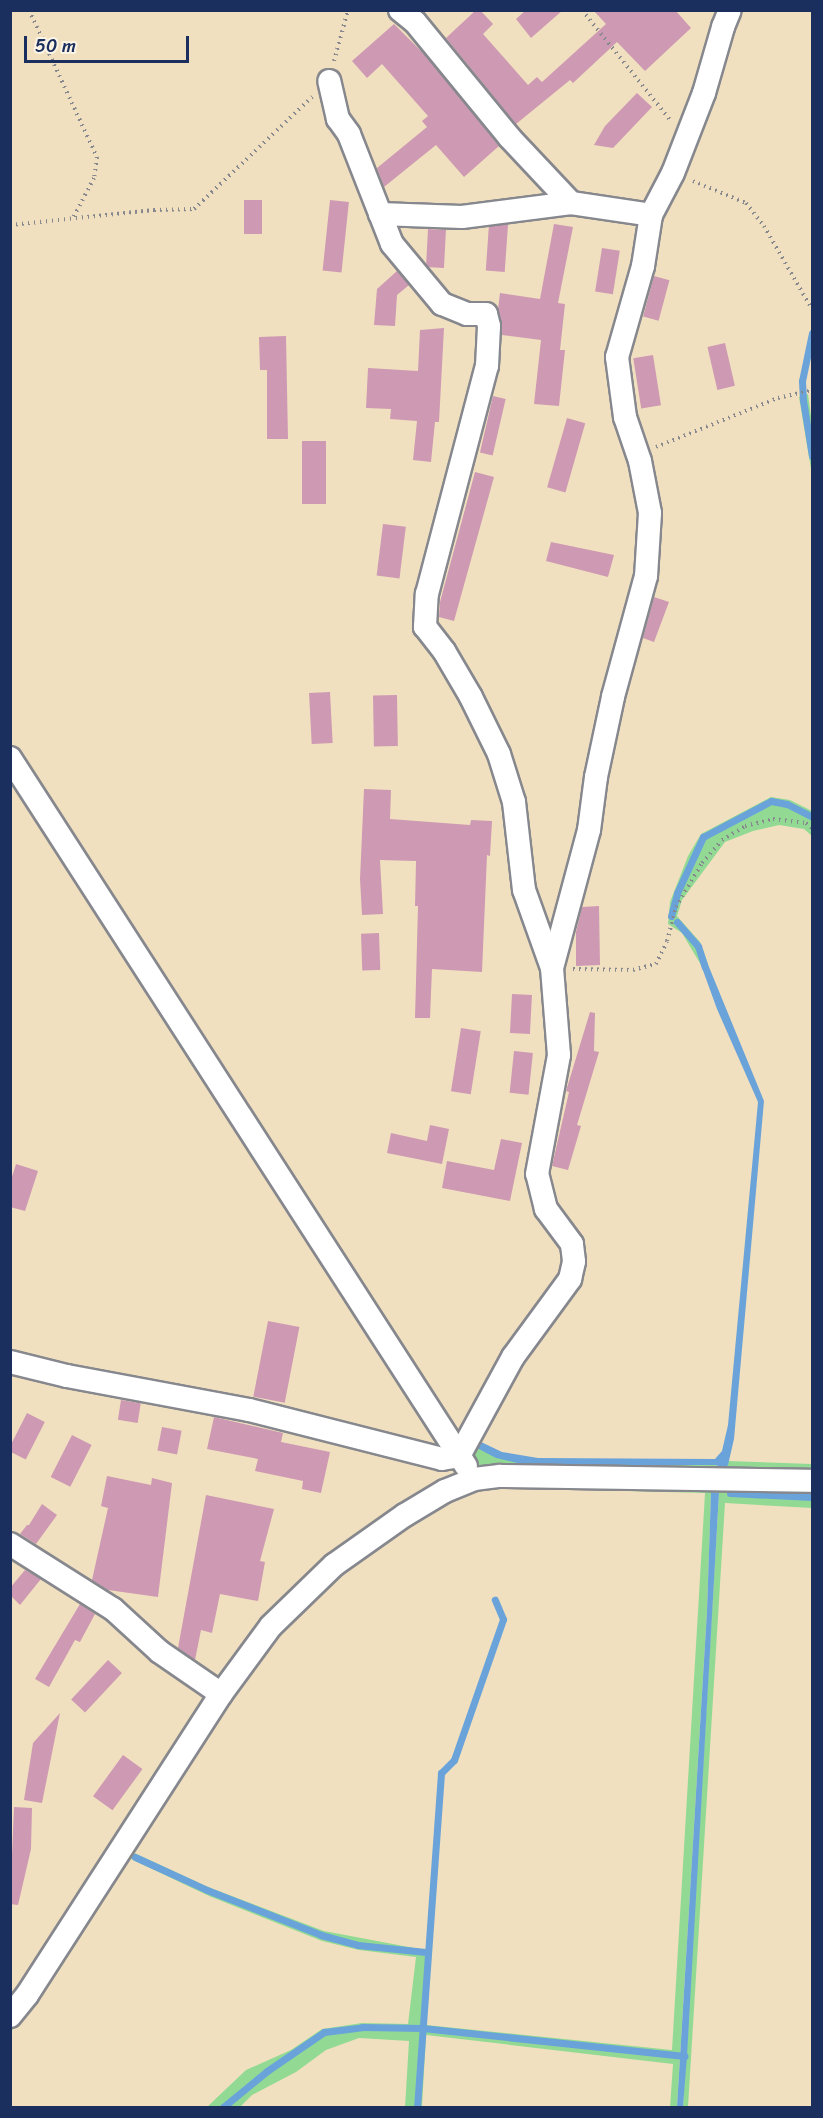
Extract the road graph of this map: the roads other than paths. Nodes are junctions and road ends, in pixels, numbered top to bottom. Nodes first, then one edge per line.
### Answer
1 (400, 10) edge
2 (730, 10) edge
3 (329, 81) road end
4 (571, 203) junction
5 (380, 214) junction
6 (651, 214) junction
7 (10, 758) edge
8 (552, 968) junction
9 (10, 1362) edge
10 (459, 1456) junction
11 (474, 1479) junction
12 (813, 1481) edge
13 (10, 1544) edge
14 (221, 1694) junction
15 (10, 2016) edge

1 - 4 street
2 - 6 street
3 - 5 street
4 - 5 street
4 - 6 street
5 - 8 street
6 - 8 street
7 - 10 street
8 - 10 street
9 - 10 street
10 - 11 street
11 - 12 street
11 - 14 street
13 - 14 street
14 - 15 street

